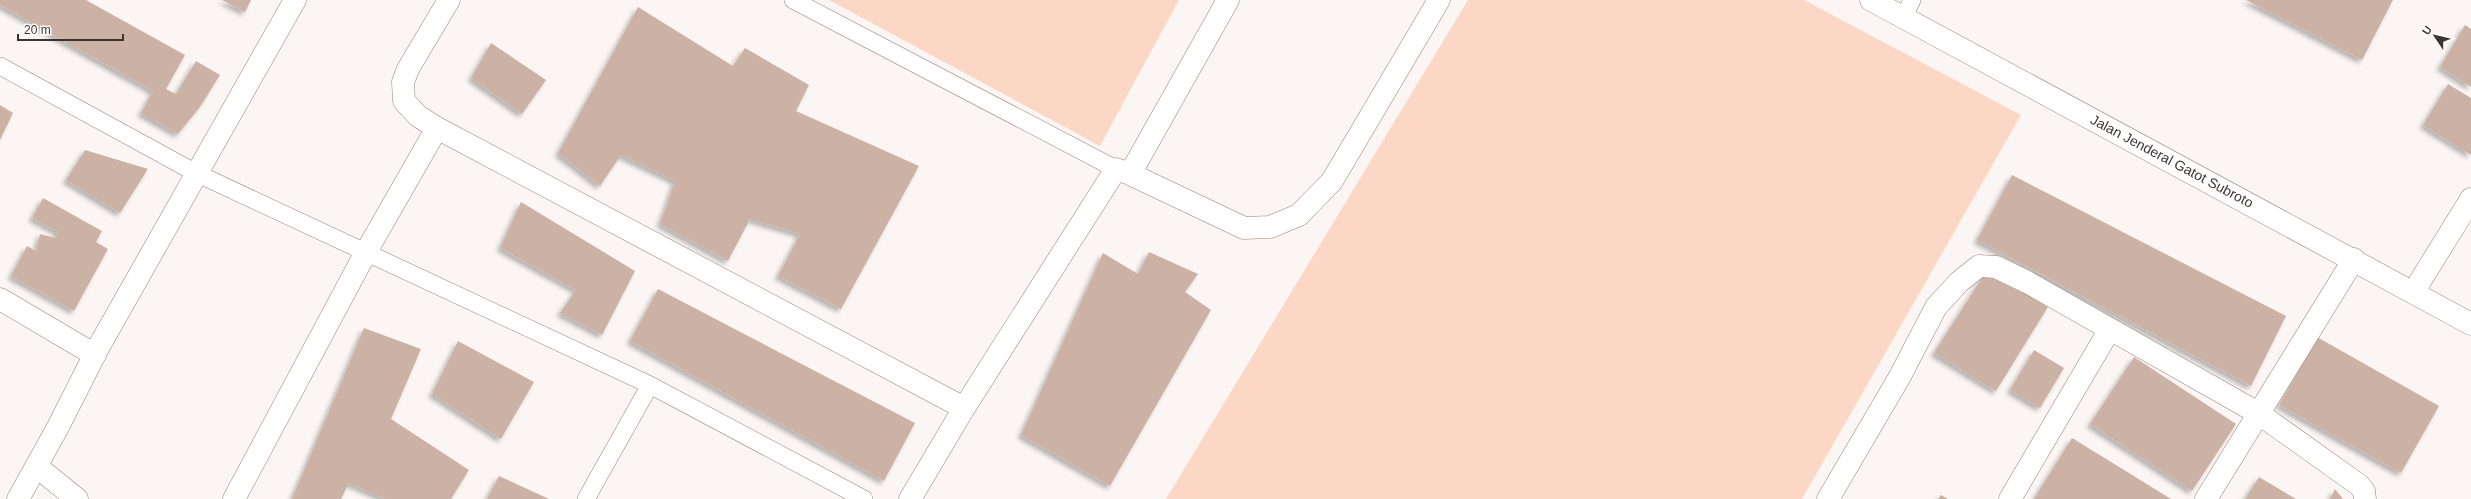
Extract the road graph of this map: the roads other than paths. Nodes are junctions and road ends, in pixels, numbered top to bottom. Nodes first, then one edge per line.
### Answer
1 (295, 0) edge
2 (449, 0) edge
3 (793, 0) edge
4 (1228, 0) edge
5 (1439, 0) edge
6 (1871, 0) edge
7 (1908, 9) edge
8 (0, 66) edge
9 (437, 128) junction
10 (1123, 171) junction
11 (196, 173) junction
12 (2471, 199) edge
13 (366, 252) junction
14 (2354, 259) junction
15 (2414, 291) junction
16 (0, 299) edge
17 (2471, 324) edge
18 (2110, 329) junction
19 (94, 355) junction
20 (650, 385) junction
21 (964, 408) junction
22 (2258, 413) junction
23 (36, 466) junction
24 (18, 499) edge
25 (77, 499) edge
26 (234, 499) edge
27 (586, 499) edge
28 (864, 499) edge
29 (910, 499) edge
30 (1828, 499) edge
31 (2010, 499) edge
32 (2206, 499) edge
33 (2365, 499) edge

1 - 11 main road
2 - 9 main road
3 - 10 lane
4 - 10 main road
5 - 10 main road
6 - 7 main road, Jalan Jenderal Gatot Subroto
7 - 14 main road, Jalan Jenderal Gatot Subroto
8 - 11 lane
9 - 13 main road
9 - 21 main road
10 - 21 main road
11 - 13 lane
11 - 19 main road
12 - 15 main road
13 - 20 lane
13 - 26 main road
14 - 15 main road, Jalan Jenderal Gatot Subroto
14 - 22 main road
15 - 17 main road, Jalan Jenderal Gatot Subroto
16 - 19 main road
18 - 22 main road
18 - 30 main road
18 - 31 main road
19 - 23 main road
20 - 27 lane
20 - 28 lane
21 - 29 main road
22 - 32 main road
22 - 33 main road
23 - 24 main road
23 - 25 main road

